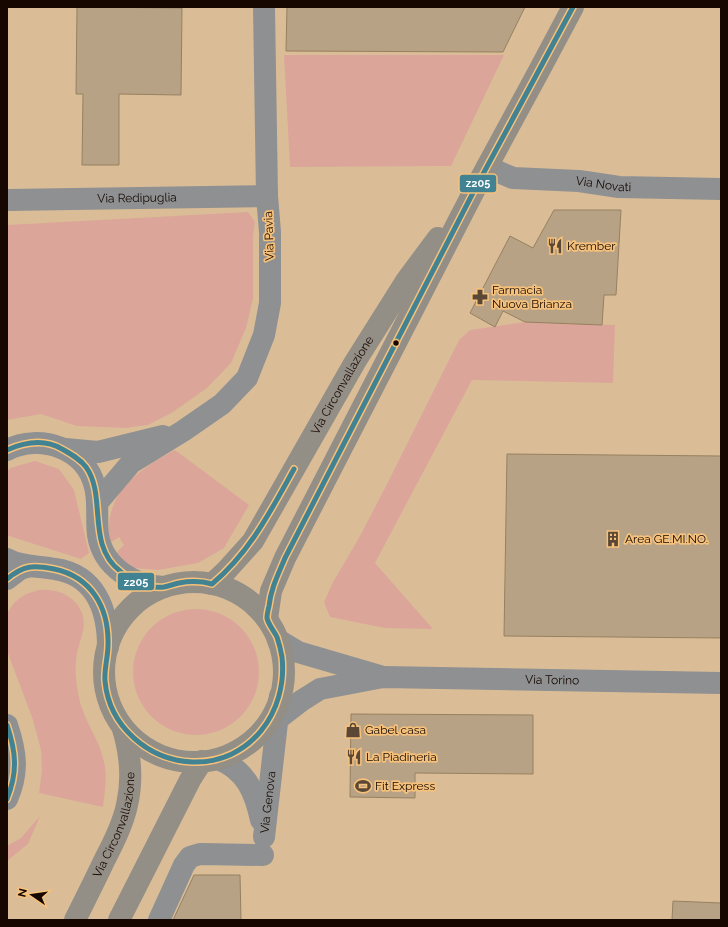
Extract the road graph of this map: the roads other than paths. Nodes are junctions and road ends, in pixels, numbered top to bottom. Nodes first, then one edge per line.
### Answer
1 (264, 7) edge
2 (573, 7) edge
3 (487, 167) junction
4 (476, 187) junction
5 (721, 189) edge
6 (267, 196) junction
7 (7, 200) edge
8 (183, 431) junction
9 (65, 449) junction
10 (7, 450) edge
11 (97, 503) junction
12 (7, 559) edge
13 (31, 566) junction
14 (7, 579) edge
15 (212, 584) junction
16 (164, 587) junction
17 (267, 619) junction
18 (278, 640) junction
19 (108, 647) junction
20 (383, 677) junction
21 (721, 683) edge
22 (7, 725) edge
23 (122, 725) junction
24 (269, 725) junction
25 (210, 760) junction
26 (7, 799) edge
27 (264, 855) dead end
28 (75, 920) edge
29 (118, 920) edge
30 (159, 920) edge

1 - 6 street, Via Pavia
2 - 3 main road, Via Circonvallazione
3 - 4 main road, Via Circonvallazione
3 - 5 street, Via Novati
4 - 15 main road, Via Circonvallazione
4 - 17 main road, Via Circonvallazione
6 - 7 street, Via Redipuglia
6 - 8 street, Via Pavia
8 - 9 street, Via Pavia
8 - 11 street, Via Pavia
9 - 10 street, Via Pavia
9 - 11 street
11 - 16 street
12 - 13 street
13 - 14 street
13 - 19 street
15 - 16 main road
15 - 17 main road
16 - 19 main road
17 - 18 main road
18 - 20 street, Via Torino
18 - 24 main road
19 - 23 main road
20 - 21 street, Via Torino
20 - 24 street, Via Torino
22 - 26 street
23 - 25 main road
23 - 28 main road, Via Circonvallazione
24 - 25 main road
24 - 25 street, Via Genova
25 - 29 main road
27 - 30 street

